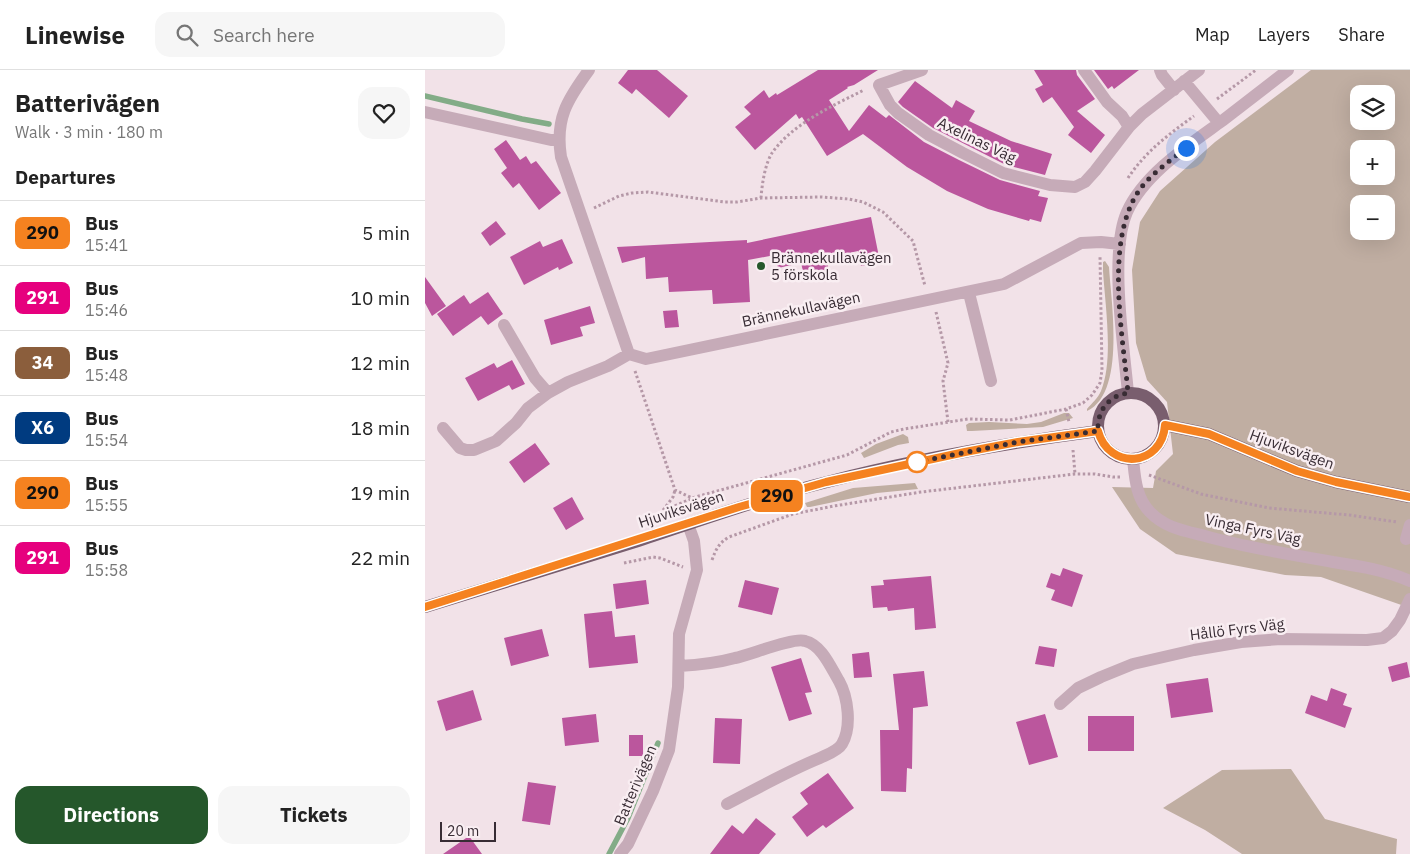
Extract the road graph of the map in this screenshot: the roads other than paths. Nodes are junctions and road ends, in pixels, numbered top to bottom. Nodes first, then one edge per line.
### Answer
1 (589, 70) edge
2 (922, 70) edge
3 (1084, 70) edge
4 (1161, 70) edge
5 (1199, 70) edge
6 (1288, 70) edge
7 (1184, 81) junction
8 (1173, 90) junction
9 (425, 112) edge
10 (1219, 123) junction
11 (1129, 127) junction
12 (558, 140) junction
13 (1120, 244) junction
14 (969, 293) junction
15 (504, 325) dead end
16 (629, 354) junction
17 (991, 381) dead end
18 (548, 393) junction
19 (1128, 393) junction
20 (1165, 425) junction
21 (443, 428) dead end
22 (1098, 431) junction
23 (1133, 459) junction
24 (1410, 497) edge
25 (688, 524) junction
26 (1410, 525) edge
27 (1406, 539) dead end
28 (1410, 581) edge
29 (1410, 599) edge
30 (425, 607) edge
31 (679, 666) junction
32 (1060, 704) dead end
33 (727, 804) dead end
34 (620, 854) edge

1 - 12 street
2 - 11 street, Axelinas Väg
3 - 11 street
4 - 8 street
5 - 7 street, Axelinas Väg
6 - 10 street
7 - 8 street, Axelinas Väg
7 - 10 street
8 - 11 street, Axelinas Väg
9 - 12 street
10 - 13 street
12 - 16 street
13 - 14 street, Brännekullavägen
13 - 19 street
14 - 16 street, Brännekullavägen
14 - 17 street
15 - 18 street
16 - 18 street
18 - 21 street
19 - 20 main road
19 - 22 main road
20 - 23 main road
20 - 24 main road, Hjuviksvägen
22 - 23 main road
22 - 25 main road, Hjuviksvägen
23 - 28 street, Vinga Fyrs Väg
25 - 30 main road, Hjuviksvägen
25 - 31 street, Batterivägen
26 - 27 street
29 - 32 street, Hållö Fyrs Väg
31 - 33 street
31 - 34 street, Batterivägen

